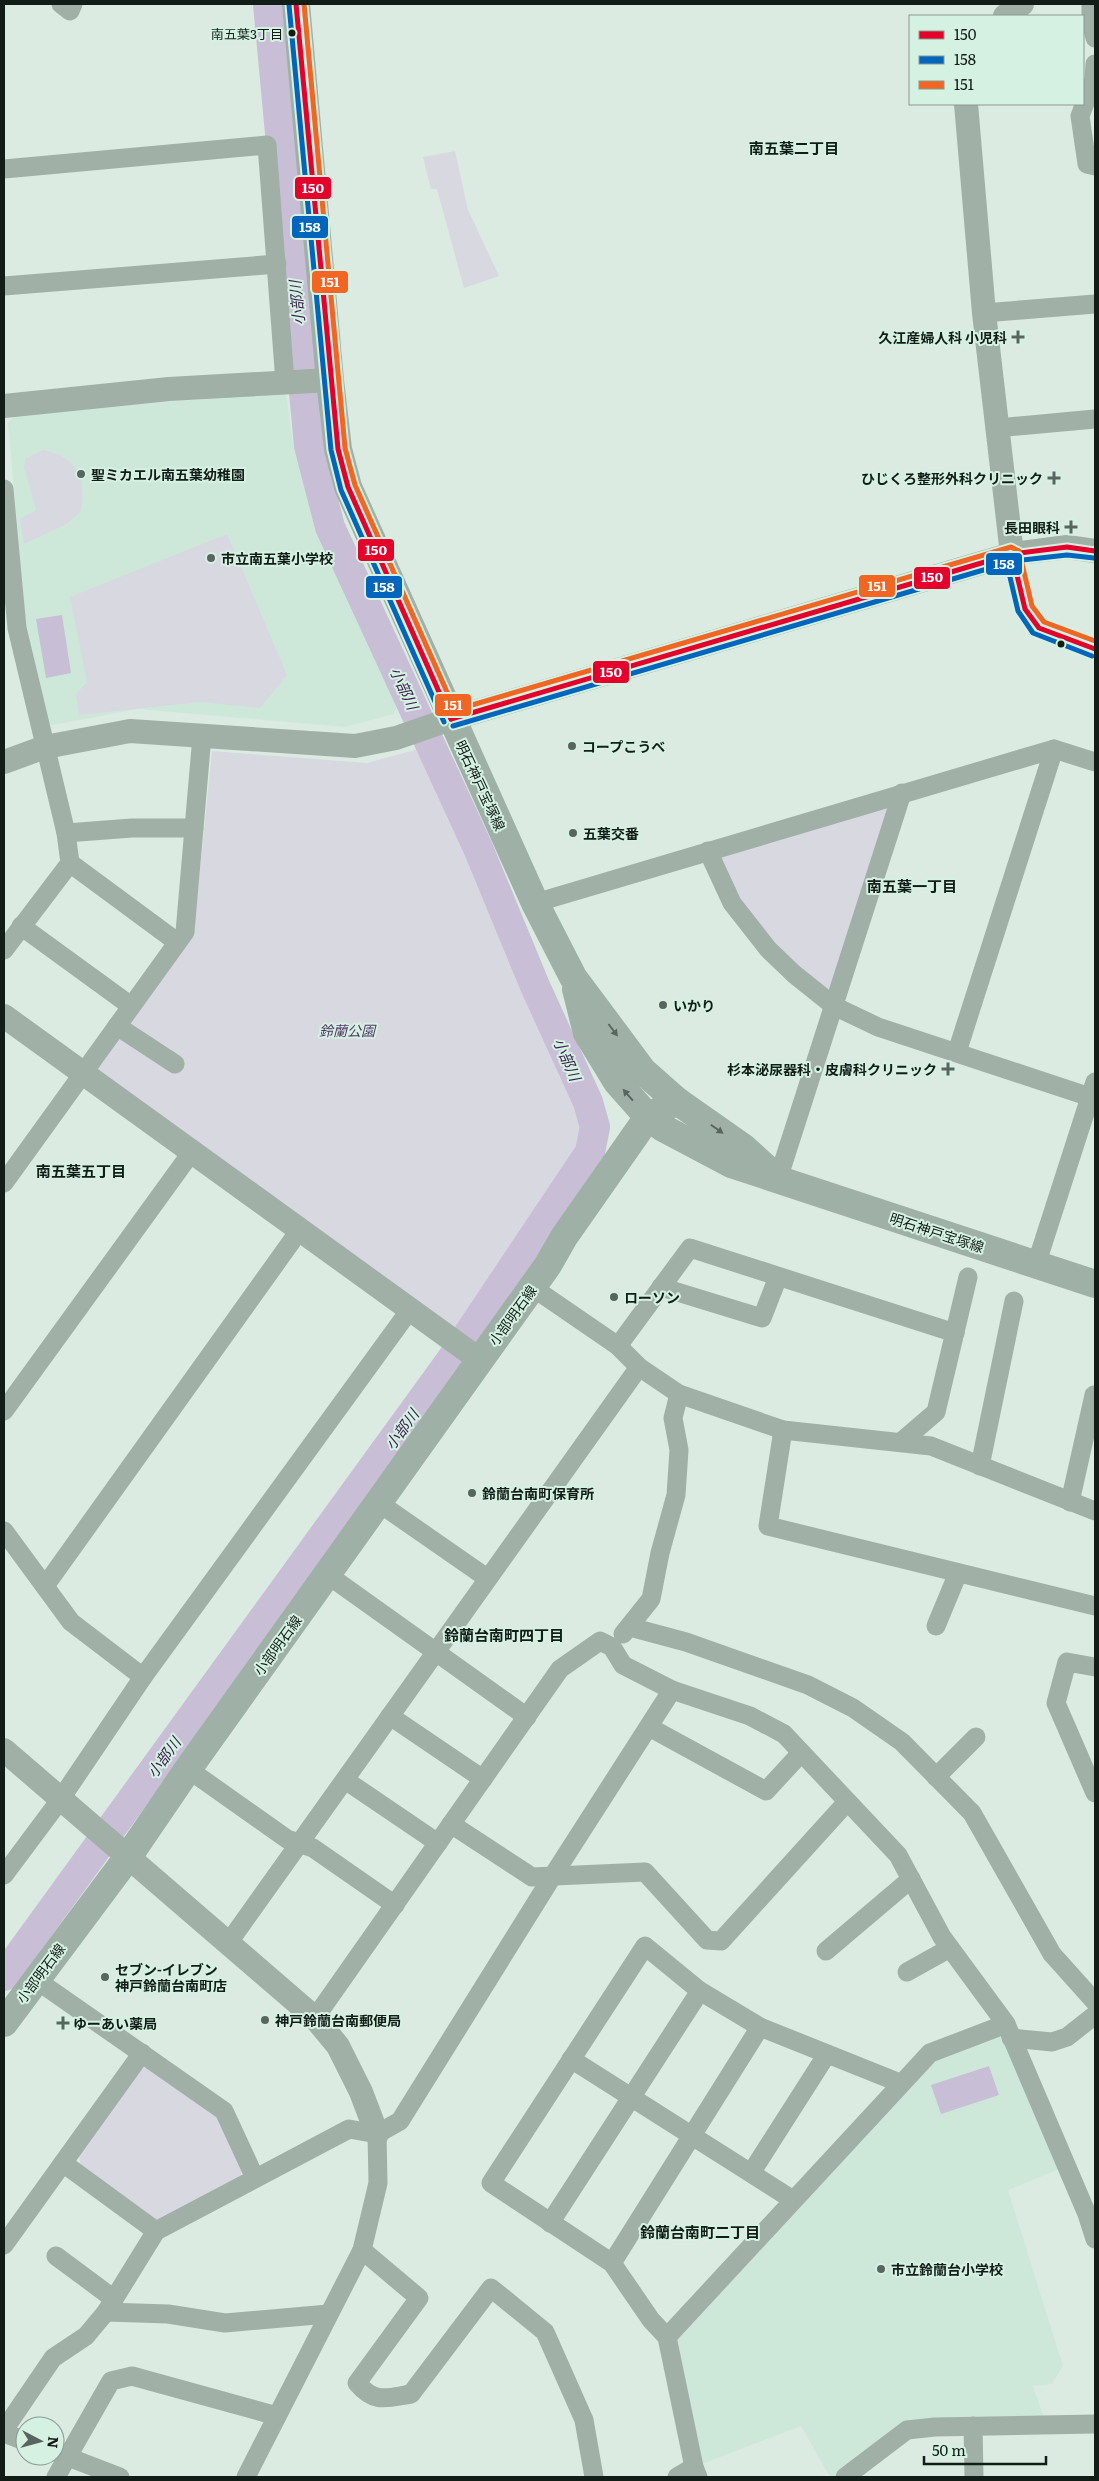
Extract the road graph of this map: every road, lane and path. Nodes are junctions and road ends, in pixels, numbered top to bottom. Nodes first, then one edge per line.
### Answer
1 (60, 4) edge
2 (74, 4) edge
3 (296, 4) edge
4 (1022, 4) edge
5 (1091, 4) edge
6 (1006, 15) edge
7 (1095, 38) edge
8 (1095, 64) edge
9 (966, 105) edge
10 (1095, 166) edge
11 (4, 169) edge
12 (277, 264) junction
13 (4, 286) edge
14 (1095, 304) edge
15 (984, 313) junction
16 (324, 380) junction
17 (284, 382) junction
18 (4, 406) edge
19 (1095, 419) edge
20 (997, 428) junction
21 (4, 489) edge
22 (5, 519) edge
23 (1095, 550) edge
24 (1012, 554) junction
25 (10, 630) edge
26 (1095, 648) edge
27 (445, 722) junction
28 (202, 736) junction
29 (45, 747) junction
30 (1054, 749) junction
31 (4, 762) edge
32 (1095, 762) edge
33 (902, 793) junction
34 (194, 828) junction
35 (66, 833) junction
36 (708, 851) junction
37 (70, 863) junction
38 (535, 903) junction
39 (21, 926) junction
40 (177, 942) junction
41 (4, 950) edge
42 (573, 977) junction
43 (131, 1006) junction
44 (834, 1006) junction
45 (4, 1016) edge
46 (117, 1026) junction
47 (957, 1052) junction
48 (175, 1064) dead end
49 (82, 1075) junction
50 (677, 1101) junction
51 (1092, 1101) edge
52 (655, 1123) junction
53 (191, 1153) junction
54 (778, 1179) junction
55 (4, 1183) edge
56 (299, 1231) junction
57 (1036, 1265) junction
58 (778, 1277) junction
59 (968, 1277) dead end
60 (1095, 1284) edge
61 (532, 1287) junction
62 (661, 1288) junction
63 (1014, 1302) dead end
64 (409, 1311) junction
65 (955, 1333) junction
66 (618, 1346) junction
67 (476, 1357) junction
68 (640, 1367) junction
69 (679, 1394) junction
70 (1094, 1395) dead end
71 (4, 1411) edge
72 (783, 1430) junction
73 (900, 1442) junction
74 (980, 1466) junction
75 (1070, 1502) junction
76 (379, 1503) junction
77 (1095, 1511) edge
78 (4, 1531) edge
79 (958, 1573) junction
80 (328, 1575) junction
81 (487, 1578) junction
82 (44, 1586) junction
83 (1095, 1606) edge
84 (936, 1626) dead end
85 (630, 1627) junction
86 (612, 1647) junction
87 (434, 1652) junction
88 (1095, 1667) edge
89 (144, 1676) junction
90 (672, 1690) junction
91 (390, 1716) junction
92 (526, 1717) junction
93 (649, 1727) junction
94 (976, 1737) dead end
95 (4, 1750) edge
96 (801, 1753) junction
97 (188, 1769) junction
98 (936, 1777) junction
99 (483, 1779) junction
100 (345, 1780) junction
101 (1095, 1793) edge
102 (60, 1800) junction
103 (847, 1802) junction
104 (452, 1824) junction
105 (298, 1843) junction
106 (438, 1843) junction
107 (120, 1851) junction
108 (4, 1875) edge
109 (552, 1877) junction
110 (911, 1879) junction
111 (395, 1905) junction
112 (229, 1942) junction
113 (950, 1948) junction
114 (826, 1951) dead end
115 (906, 1972) dead end
116 (35, 1979) junction
117 (700, 1990) junction
118 (1095, 2002) edge
119 (1095, 2015) edge
120 (315, 2018) junction
121 (4, 2023) edge
122 (760, 2027) junction
123 (1008, 2031) junction
124 (142, 2053) junction
125 (827, 2054) junction
126 (571, 2060) junction
127 (900, 2084) junction
128 (631, 2097) junction
129 (377, 2134) junction
130 (691, 2135) junction
131 (63, 2163) junction
132 (751, 2173) junction
133 (255, 2178) junction
134 (793, 2200) junction
135 (1091, 2213) edge
136 (550, 2223) junction
137 (156, 2230) junction
138 (1095, 2239) edge
139 (4, 2245) edge
140 (362, 2250) junction
141 (56, 2256) dead end
142 (612, 2263) junction
143 (110, 2306) junction
144 (328, 2314) junction
145 (667, 2337) junction
146 (277, 2416) junction
147 (1095, 2424) edge
148 (974, 2426) junction
149 (4, 2431) edge
150 (65, 2448) edge
151 (65, 2456) edge
152 (696, 2472) edge
153 (120, 2477) edge
154 (246, 2477) edge
155 (594, 2477) edge
156 (677, 2477) edge
157 (845, 2477) edge
158 (974, 2477) edge

1 - 2 street
3 - 16 main road, 明石神戸宝塚線
4 - 6 street
5 - 7 street
8 - 10 street
9 - 15 street
11 - 12 street
12 - 13 street
12 - 17 street
14 - 15 street
15 - 20 street
16 - 17 street
16 - 27 main road, 明石神戸宝塚線
17 - 18 street
19 - 20 street
20 - 24 street
21 - 22 street
22 - 25 street
23 - 24 street
24 - 26 street
24 - 27 street
25 - 29 street
27 - 28 street
27 - 38 main road, 明石神戸宝塚線
28 - 29 street
28 - 34 street
29 - 31 street
29 - 35 street
30 - 32 street
30 - 33 street
30 - 47 street
33 - 36 street
33 - 44 street
34 - 35 street
34 - 40 street
35 - 37 street
36 - 38 street
36 - 44 street
37 - 39 street
37 - 40 street
38 - 42 main road, 明石神戸宝塚線
39 - 41 street
39 - 43 street
40 - 43 street
42 -> 50 main road, 明石神戸宝塚線
52 -> 42 main road, 明石神戸宝塚線
43 - 46 street
44 - 47 street
44 - 54 street
45 - 49 street
46 - 48 street
46 - 49 street
47 - 51 street
49 - 53 street
49 - 55 street
50 - 52 main road, 小部明石線
50 -> 54 main road, 明石神戸宝塚線
51 - 57 street
52 - 54 main road, 明石神戸宝塚線
52 - 61 main road, 小部明石線
53 - 56 street
53 - 71 street
54 - 57 main road, 明石神戸宝塚線
56 - 64 street
56 - 82 street
57 - 60 main road, 明石神戸宝塚線
58 - 62 street
58 - 62 street
58 - 65 street
59 - 65 street
61 - 66 street
61 - 67 main road, 小部明石線
62 - 66 street
63 - 74 street
64 - 67 street
64 - 89 street
65 - 73 street
66 - 68 street
67 - 76 main road, 小部明石線
68 - 69 street
68 - 81 street
69 - 72 street
69 - 85 street
70 - 75 street
72 - 73 street
72 - 79 street
73 - 74 street
74 - 75 street
75 - 77 street
76 - 80 main road, 小部明石線
76 - 81 street
78 - 82 street
79 - 83 street
79 - 84 street
80 - 87 street
80 - 97 main road, 小部明石線
81 - 87 street
82 - 89 street
85 - 86 street
85 - 98 street
86 - 90 street
86 - 92 street
87 - 91 street
87 - 92 street
88 - 101 street
89 - 102 street
90 - 93 street
90 - 96 street
91 - 99 street
91 - 100 street
92 - 99 street
93 - 96 street
93 - 109 street
94 - 98 street
95 - 102 street
96 - 103 street
97 - 105 street
97 - 107 main road, 小部明石線
98 - 118 street
99 - 104 street
100 - 105 street
100 - 106 street
102 - 107 street
102 - 108 street
103 - 109 street
103 - 110 street
104 - 106 street
104 - 109 street
105 - 111 street
105 - 112 street
106 - 111 street
107 - 112 street
107 - 116 main road, 小部明石線
109 - 129 street
110 - 113 street
110 - 114 street
111 - 120 street
112 - 120 street
113 - 115 street
113 - 123 street
116 - 121 main road, 小部明石線
116 - 124 street
117 - 122 street
117 - 126 street
117 - 128 street
119 - 123 street
120 - 129 street
122 - 125 street
122 - 130 street
123 - 127 street
123 - 135 street
124 - 131 street
124 - 133 street
125 - 127 street
125 - 132 street
126 - 128 street
126 - 136 street
127 - 134 street
128 - 130 street
128 - 136 street
129 - 133 street
129 - 140 street
130 - 132 street
130 - 142 street
131 - 137 street
131 - 139 street
132 - 134 street
133 - 137 street
134 - 145 street
135 - 138 street
136 - 142 street
137 - 143 street
140 - 144 street
140 - 155 street
141 - 143 street
142 - 145 street
143 - 144 street
143 - 149 street
144 - 146 street
145 - 152 street
146 - 150 street
146 - 154 street
147 - 148 street
148 - 157 street
148 - 158 street
151 - 153 street
152 - 156 street

